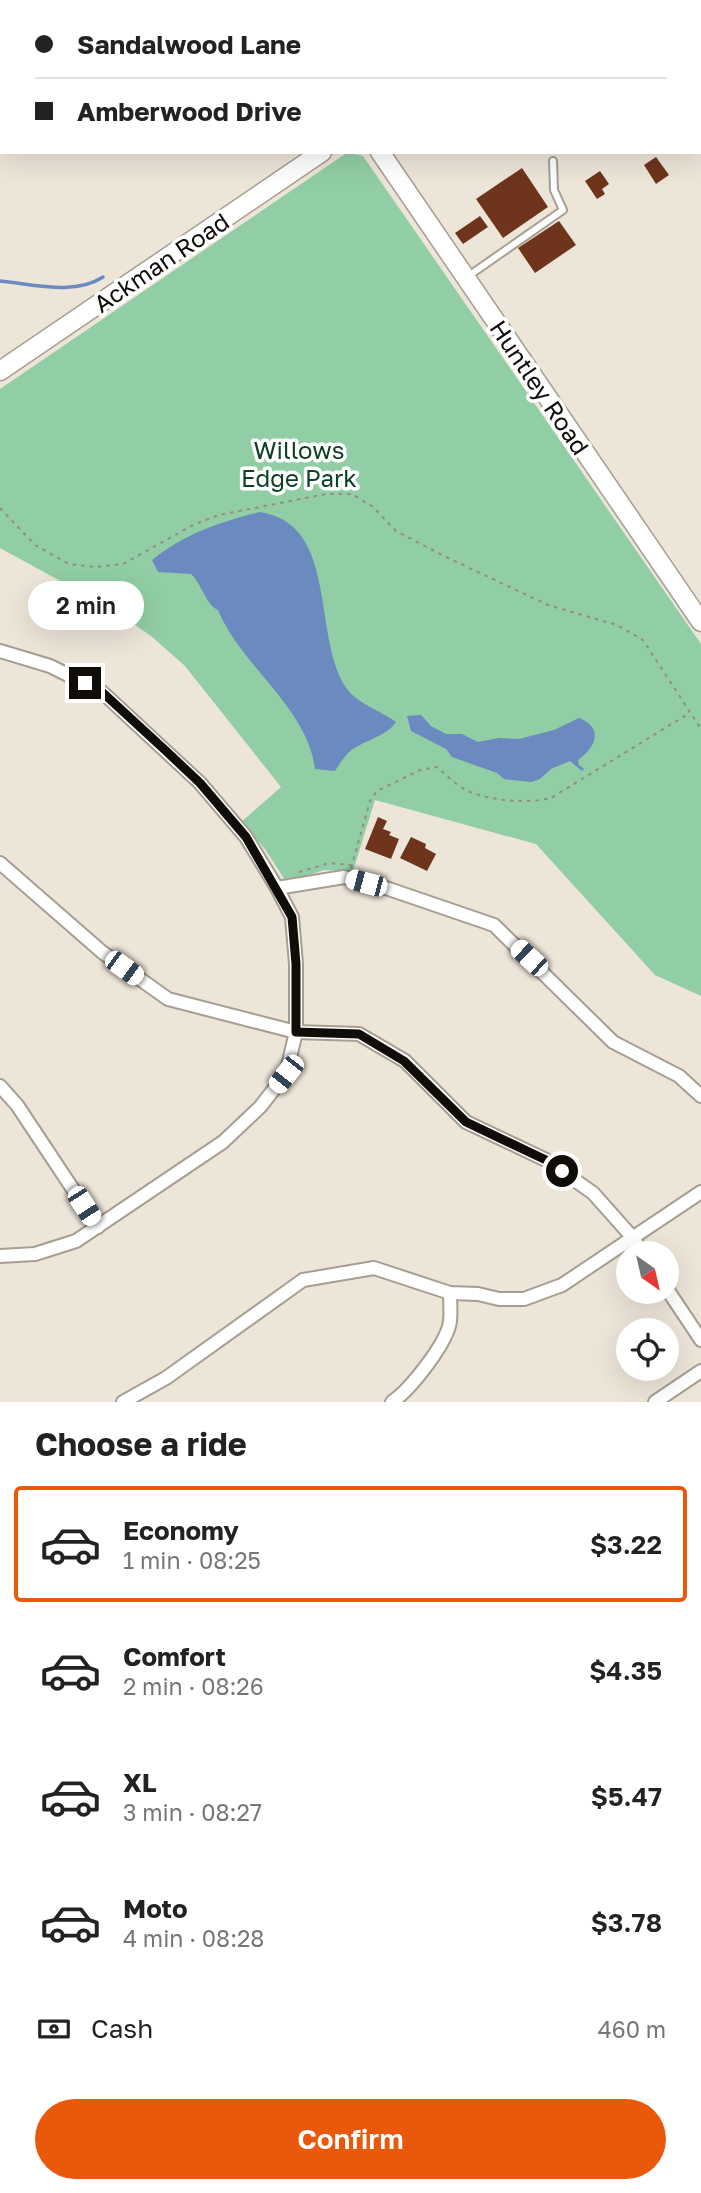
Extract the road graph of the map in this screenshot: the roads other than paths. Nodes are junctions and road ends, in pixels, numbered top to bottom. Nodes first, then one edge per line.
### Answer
1 (318, 154) edge
2 (381, 154) edge
3 (553, 161) dead end
4 (466, 278) junction
5 (0, 371) edge
6 (701, 622) edge
7 (0, 651) edge
8 (0, 863) edge
9 (276, 888) junction
10 (296, 1032) junction
11 (0, 1087) edge
12 (701, 1096) edge
13 (701, 1192) edge
14 (97, 1227) junction
15 (633, 1238) junction
16 (635, 1241) edge
17 (0, 1256) edge
18 (450, 1293) junction
19 (677, 1304) edge
20 (701, 1340) edge
21 (701, 1371) edge
22 (123, 1402) edge
23 (392, 1402) edge
24 (655, 1402) edge

1 - 5 street, Ackman Road
2 - 4 street, Huntley Road
3 - 4 lane
4 - 6 street, Huntley Road
7 - 9 street
8 - 10 street
9 - 10 street
9 - 12 street
10 - 14 street
10 - 15 street
11 - 14 street
13 - 15 street
14 - 17 street
15 - 16 street
15 - 18 street
18 - 22 street
18 - 23 street
19 - 20 street
21 - 24 street

